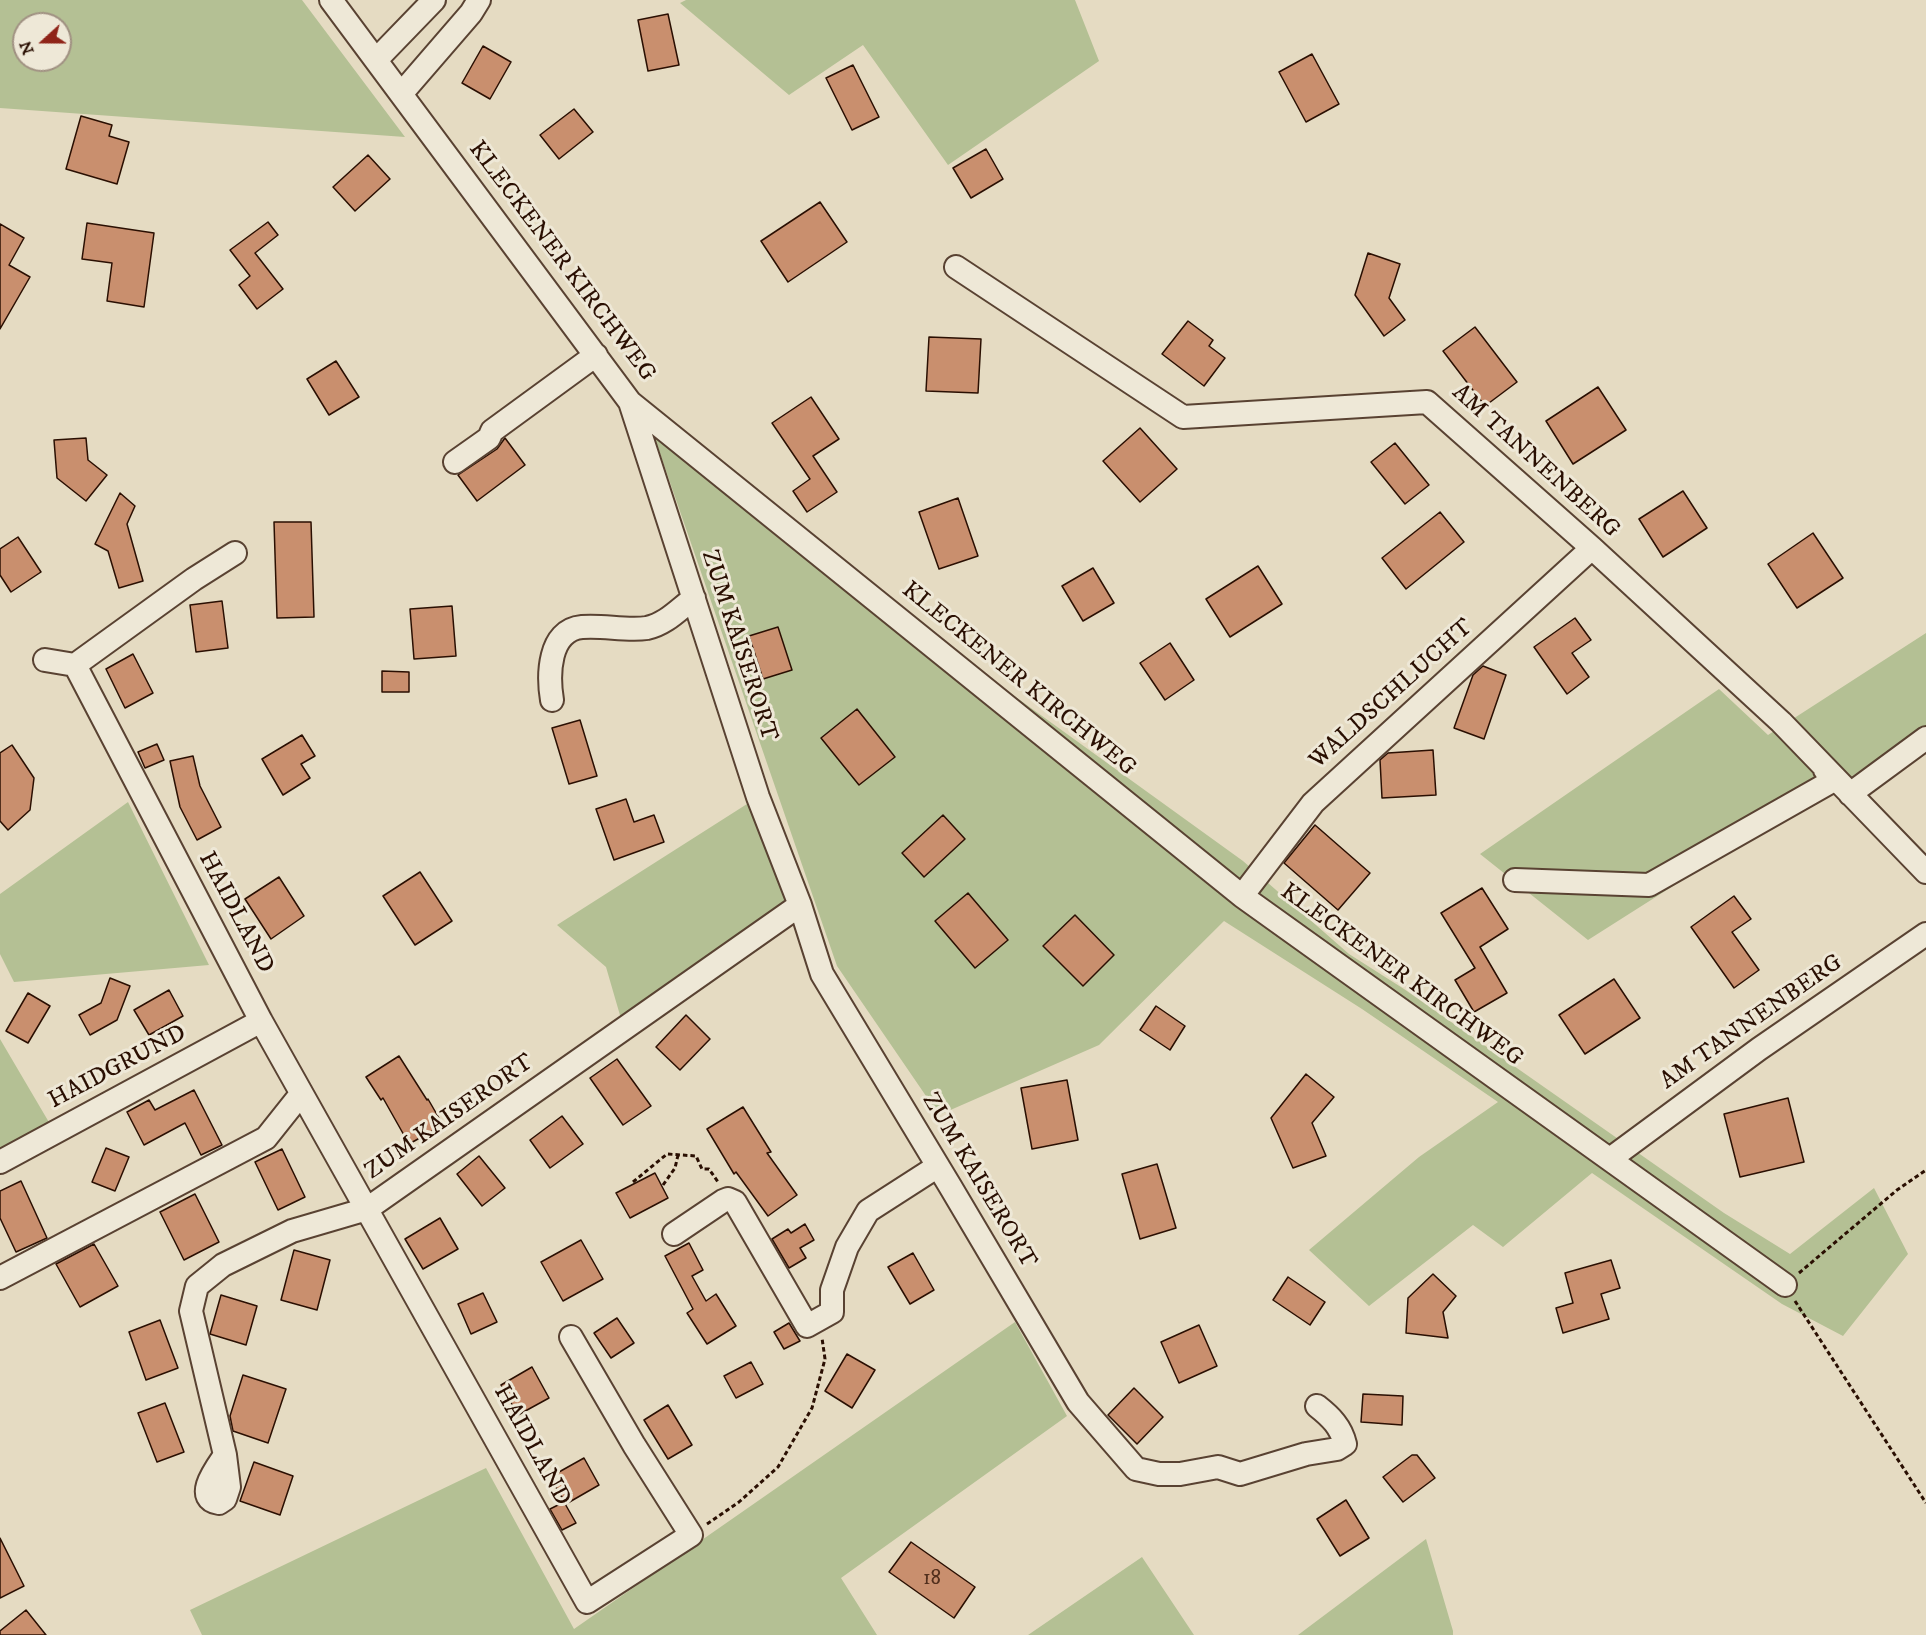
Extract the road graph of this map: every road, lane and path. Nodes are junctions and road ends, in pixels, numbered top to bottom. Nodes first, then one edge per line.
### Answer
1 (331, 0) edge
2 (434, 0) edge
3 (479, 0) edge
4 (376, 60) junction
5 (401, 94) junction
6 (956, 267) dead end
7 (596, 356) junction
8 (630, 402) junction
9 (454, 462) dead end
10 (1592, 548) junction
11 (236, 553) dead end
12 (694, 598) junction
13 (45, 660) dead end
14 (75, 665) junction
15 (552, 700) dead end
16 (1781, 722) junction
17 (1926, 738) edge
18 (1850, 794) junction
19 (1926, 872) edge
20 (1515, 880) dead end
21 (1242, 896) junction
22 (800, 905) junction
23 (1926, 934) edge
24 (261, 1021) junction
25 (301, 1094) junction
26 (678, 1155) junction
27 (1610, 1159) junction
28 (0, 1162) edge
29 (938, 1166) junction
30 (1926, 1170) edge
31 (633, 1182) dead end
32 (663, 1185) dead end
33 (730, 1201) junction
34 (367, 1209) junction
35 (674, 1234) dead end
36 (0, 1278) edge
37 (1785, 1285) junction
38 (820, 1319) junction
39 (571, 1337) dead end
40 (1317, 1406) dead end
41 (225, 1455) dead end
42 (1926, 1503) edge
43 (691, 1535) junction

1 - 4 street, KLECKENER KIRCHWEG
2 - 4 street
3 - 5 street
4 - 5 street, KLECKENER KIRCHWEG
5 - 7 street, KLECKENER KIRCHWEG
6 - 10 street, AM TANNENBERG
7 - 8 street, KLECKENER KIRCHWEG
7 - 9 street
8 - 12 street, ZUM KAISERORT
8 - 21 street, KLECKENER KIRCHWEG
10 - 16 street, AM TANNENBERG
10 - 21 street, WALDSCHLUCHT
11 - 14 street
12 - 15 street
12 - 22 street, ZUM KAISERORT
13 - 14 street
14 - 24 street, HAIDLAND
16 - 18 street, AM TANNENBERG
16 - 20 street
17 - 18 street
18 - 19 street, AM TANNENBERG
21 - 27 street, KLECKENER KIRCHWEG
22 - 29 street, ZUM KAISERORT
22 - 34 street, ZUM KAISERORT
23 - 27 street, AM TANNENBERG
24 - 25 street, HAIDLAND
24 - 28 street, HAIDGRUND
25 - 34 street, HAIDLAND
25 - 36 street
26 - 31 path
26 - 32 path
26 - 33 path
27 - 37 street, KLECKENER KIRCHWEG
29 - 38 street
29 - 40 street, ZUM KAISERORT
30 - 37 path
33 - 35 street
33 - 38 street
34 - 41 street
34 - 43 street, HAIDLAND
37 - 42 path
38 - 43 path
39 - 43 street

